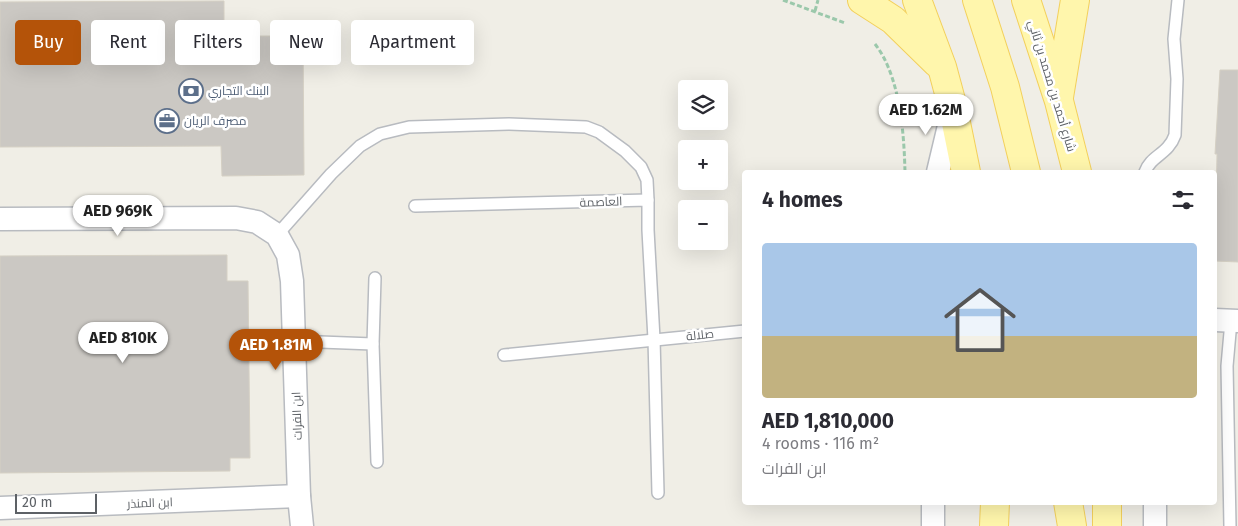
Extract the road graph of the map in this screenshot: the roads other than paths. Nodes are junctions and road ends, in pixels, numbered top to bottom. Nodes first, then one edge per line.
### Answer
1 (862, 0) edge
2 (917, 0) edge
3 (977, 0) edge
4 (1026, 0) edge
5 (1075, 0) edge
6 (1178, 0) edge
7 (942, 67) junction
8 (1059, 101) junction
9 (953, 108) junction
10 (938, 170) edge
11 (966, 170) edge
12 (1026, 170) edge
13 (1076, 170) edge
14 (1146, 170) edge
15 (648, 200) junction
16 (415, 206) dead end
17 (0, 219) edge
18 (276, 235) junction
19 (375, 278) dead end
20 (1223, 320) edge
21 (742, 330) edge
22 (654, 339) junction
23 (294, 341) junction
24 (373, 344) junction
25 (504, 354) dead end
26 (377, 462) dead end
27 (658, 493) dead end
28 (299, 496) junction
29 (933, 505) edge
30 (994, 505) edge
31 (1068, 505) edge
32 (1107, 505) edge
33 (1154, 505) edge
34 (71, 506) junction
35 (0, 508) edge
36 (53, 526) edge
37 (302, 526) edge
38 (933, 526) edge
39 (994, 526) edge
40 (1072, 526) edge
41 (1107, 526) edge
42 (1155, 526) edge
43 (1230, 526) edge

1 - 7 main road
2 - 7 main road
3 - 12 main road
4 - 8 main road, شارع أحمد بن محمد بن ثاني
5 - 8 main road
6 - 14 lane
7 - 9 main road
8 - 13 main road, شارع أحمد بن محمد بن ثاني
9 - 10 street
9 - 11 main road
15 - 16 lane, العاصمة
15 - 18 lane
15 - 22 lane
17 - 18 street, ابن الفرات
18 - 23 street, ابن الفرات
19 - 24 lane
20 - 43 lane
21 - 22 lane, صلالة
22 - 25 lane, صلالة
22 - 27 lane
23 - 24 lane
23 - 28 street, ابن الفرات
24 - 26 lane
28 - 34 street, ابن المنذر
28 - 37 street, ابن الفرات
29 - 38 street
30 - 39 main road
31 - 40 main road
32 - 41 main road
33 - 42 street
34 - 35 street, ابن المنذر
34 - 36 street

